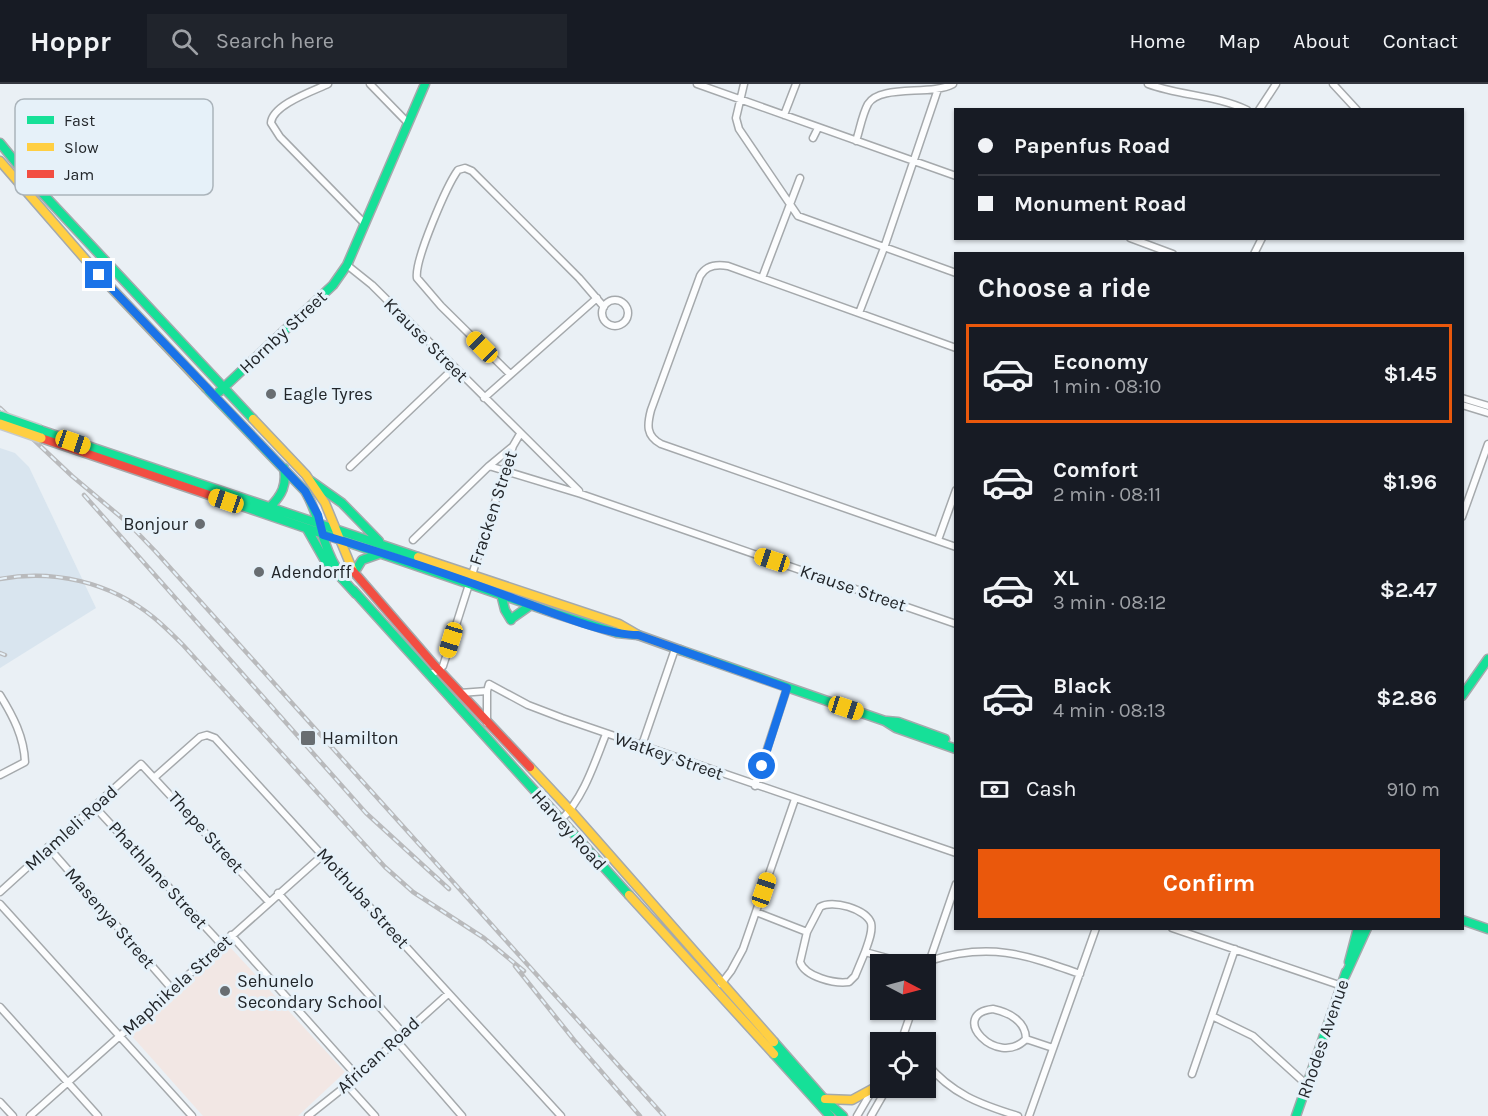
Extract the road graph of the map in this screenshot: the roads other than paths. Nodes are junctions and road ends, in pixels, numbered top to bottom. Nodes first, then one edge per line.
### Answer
1 (328, 84) edge
2 (370, 84) edge
3 (424, 84) edge
4 (697, 84) edge
5 (744, 84) edge
6 (796, 84) edge
7 (953, 84) edge
8 (1148, 84) edge
9 (1276, 84) edge
10 (1332, 84) edge
11 (938, 88) junction
12 (739, 99) junction
13 (1242, 108) edge
14 (1260, 108) edge
15 (1355, 108) edge
16 (784, 115) junction
17 (408, 123) junction
18 (818, 128) junction
19 (813, 138) dead end
20 (856, 141) junction
21 (0, 143) edge
22 (0, 161) edge
23 (15, 161) edge
24 (913, 161) junction
25 (954, 175) edge
26 (15, 178) edge
27 (800, 178) dead end
28 (30, 195) edge
29 (44, 195) edge
30 (790, 207) junction
31 (364, 223) junction
32 (1135, 240) edge
33 (884, 248) junction
34 (1168, 252) edge
35 (347, 265) junction
36 (954, 272) edge
37 (762, 278) junction
38 (597, 298) junction
39 (604, 307) junction
40 (859, 313) junction
41 (954, 347) edge
42 (454, 368) junction
43 (510, 374) junction
44 (223, 388) junction
45 (215, 396) junction
46 (484, 398) junction
47 (1464, 399) edge
48 (1464, 406) edge
49 (1488, 406) edge
50 (1488, 413) edge
51 (0, 417) edge
52 (0, 424) edge
53 (41, 434) junction
54 (520, 434) junction
55 (1488, 444) edge
56 (513, 446) junction
57 (489, 466) junction
58 (350, 467) dead end
59 (284, 468) junction
60 (506, 471) junction
61 (311, 481) junction
62 (581, 494) junction
63 (954, 496) edge
64 (270, 507) junction
65 (1464, 511) edge
66 (321, 524) junction
67 (307, 530) junction
68 (337, 530) junction
69 (323, 535) junction
70 (340, 540) junction
71 (412, 540) dead end
72 (938, 540) junction
73 (954, 546) edge
74 (382, 549) junction
75 (354, 573) junction
76 (471, 578) junction
77 (356, 594) junction
78 (501, 594) junction
79 (531, 605) junction
80 (393, 620) junction
81 (954, 623) edge
82 (385, 627) junction
83 (638, 635) junction
84 (675, 649) junction
85 (1488, 659) edge
86 (439, 670) junction
87 (429, 675) junction
88 (488, 687) junction
89 (787, 688) junction
90 (460, 693) junction
91 (1464, 693) edge
92 (0, 695) edge
93 (885, 721) junction
94 (487, 723) junction
95 (606, 734) junction
96 (954, 742) edge
97 (642, 745) junction
98 (954, 748) edge
99 (141, 764) joint
100 (0, 775) edge
101 (155, 777) junction
102 (755, 786) junction
103 (795, 799) junction
104 (94, 806) junction
105 (570, 810) junction
106 (561, 820) junction
107 (48, 847) junction
108 (954, 852) edge
109 (324, 855) junction
110 (954, 890) edge
111 (0, 892) edge
112 (278, 893) junction
113 (269, 902) junction
114 (0, 904) edge
115 (756, 912) junction
116 (1464, 921) edge
117 (1464, 926) edge
118 (1488, 929) edge
119 (1095, 930) edge
120 (1178, 930) edge
121 (1357, 930) edge
122 (1364, 930) edge
123 (1364, 930) edge
124 (807, 932) junction
125 (231, 935) junction
126 (1488, 935) edge
127 (222, 945) junction
128 (1235, 949) junction
129 (865, 952) junction
130 (872, 954) edge
131 (931, 954) edge
132 (936, 959) edge
133 (1349, 962) junction
134 (1080, 974) junction
135 (1343, 981) junction
136 (723, 982) junction
137 (172, 989) junction
138 (715, 991) junction
139 (448, 994) junction
140 (0, 1007) edge
141 (1212, 1016) junction
142 (403, 1033) junction
143 (121, 1036) junction
144 (1026, 1039) junction
145 (396, 1040) junction
146 (1053, 1048) junction
147 (1192, 1074) dead end
148 (936, 1075) edge
149 (357, 1076) junction
150 (68, 1082) junction
151 (347, 1085) junction
152 (1307, 1085) junction
153 (870, 1090) edge
154 (870, 1095) edge
155 (881, 1098) edge
156 (0, 1102) edge
157 (823, 1108) edge
158 (13, 1116) edge
159 (30, 1116) edge
160 (98, 1116) edge
161 (192, 1116) edge
162 (308, 1116) edge
163 (375, 1116) edge
164 (462, 1116) edge
165 (561, 1116) edge
166 (830, 1116) edge
167 (843, 1116) edge
168 (857, 1116) edge
169 (871, 1116) edge
170 (1018, 1116) edge
171 (1029, 1116) edge
172 (1296, 1116) edge

1 - 31 street
2 - 17 street
3 - 17 main road, Hornby Street
4 - 12 street
5 - 12 street
6 - 16 street
7 - 11 street
8 - 13 street
9 - 14 street
10 - 15 street
11 - 20 street
11 - 24 street
12 - 16 street
12 - 30 street
16 - 18 street
17 - 31 main road, Hornby Street
18 - 19 street
18 - 20 street
20 - 24 street
21 - 23 main road
22 - 26 main road, Harvey Road
24 - 25 street
24 - 33 street
27 - 30 street
28 - 45 main road, Harvey Road
29 - 44 main road
30 - 33 street
30 - 37 street
31 - 35 main road, Hornby Street
32 - 34 street
33 - 36 street
33 - 40 street
35 - 42 street, Krause Street
35 - 44 main road, Hornby Street
37 - 40 street
37 - 72 street
38 - 39 street
38 - 43 street
38 - 43 street
39 - 39 street
40 - 41 street
42 - 46 street, Krause Street
42 - 58 street
43 - 46 street
44 - 45 main road, Hornby Street
44 - 61 main road
45 - 59 main road, Harvey Road
46 - 54 street, Krause Street
47 - 49 street
48 - 50 street
51 - 53 main road, bridge
52 - 53 main road, bridge
53 - 64 main road
53 - 67 main road
54 - 56 street, Fracken Street
54 - 62 street, Krause Street
55 - 65 street
56 - 57 street
56 - 60 street, Fracken Street
57 - 60 street, Krause Street
57 - 71 street
59 - 64 main road
59 - 66 main road, Harvey Road
60 - 62 street, Krause Street
60 - 76 street, Fracken Street
61 - 68 main road, Harvey Road
61 - 74 main road
62 - 81 street, Krause Street
63 - 72 street
64 - 66 main road
66 - 68 main road
66 - 69 main road, Harvey Road
67 - 69 main road
67 - 77 main road
68 - 70 main road, Harvey Road
68 - 74 main road
69 - 70 main road
69 - 77 main road, Harvey Road
70 - 74 main road
70 - 75 main road, Harvey Road
72 - 73 street
74 - 75 main road
74 - 76 main road
75 - 80 main road, Harvey Road
76 - 78 main road
76 - 83 main road
76 - 86 street, Fracken Street
77 - 82 main road, Harvey Road
78 - 79 main road
78 - 79 main road
79 - 83 main road
80 - 82 main road
80 - 86 main road, Harvey Road
82 - 87 main road, Harvey Road
83 - 84 main road
84 - 89 main road
84 - 97 street
85 - 91 main road
86 - 87 street
86 - 90 main road, Harvey Road
87 - 106 main road, Harvey Road
88 - 90 street
88 - 94 street
88 - 95 street, Watkey Street
89 - 93 main road
89 - 102 street
90 - 94 main road, Harvey Road
92 - 100 street
93 - 96 main road
93 - 98 main road
94 - 105 main road, Harvey Road
95 - 97 street, Watkey Street
95 - 105 street
97 - 102 street, Watkey Street
99 - 101 street, Thepe Street
99 - 104 street, Mlamleli Road
101 - 109 street, Mothuba Street
101 - 113 street, Thepe Street
102 - 103 street, Watkey Street
103 - 108 street, Watkey Street
103 - 115 street
104 - 107 street, Mlamleli Road
104 - 127 street, Phathlane Street
105 - 106 street
105 - 136 main road, Harvey Road
106 - 138 main road, Harvey Road
107 - 111 street, Mlamleli Road
107 - 137 street, Masenya Street
109 - 112 street, Maphikela Street
109 - 139 street, Mothuba Street
110 - 131 street
112 - 113 street, Maphikela Street
112 - 142 street
113 - 125 street, Maphikela Street
114 - 143 street
115 - 124 street
115 - 136 street
116 - 118 main road
117 - 126 main road
119 - 134 street
120 - 128 street
121 - 133 main road, Rhodes Avenue
122 - 133 main road, Rhodes Avenue
123 - 135 main road
124 - 129 street
124 - 129 street
125 - 127 street, Maphikela Street
125 - 149 street, Phathlane Street
127 - 137 street, Maphikela Street
128 - 135 street
128 - 141 street
129 - 130 street
132 - 134 street
133 - 135 main road, Rhodes Avenue
134 - 146 street
135 - 152 main road, Rhodes Avenue
136 - 138 street
136 - 157 main road, Harvey Road
137 - 143 street, Maphikela Street
138 - 157 main road, Harvey Road
139 - 142 street, African Road
139 - 165 street, Mothuba Street
140 - 150 street
141 - 147 street
141 - 152 street
142 - 145 street, African Road
143 - 150 street, Maphikela Street
143 - 161 street
144 - 144 street
144 - 146 street
145 - 149 street, African Road
145 - 164 street
146 - 171 street
148 - 170 street
149 - 151 street, African Road
150 - 159 street, Maphikela Street
150 - 160 street
151 - 162 street, African Road
151 - 163 street
152 - 172 main road, Rhodes Avenue
153 - 157 main road
154 - 168 street
155 - 169 street
156 - 158 street
157 - 166 main road, Harvey Road
157 - 167 main road, Harvey Road

